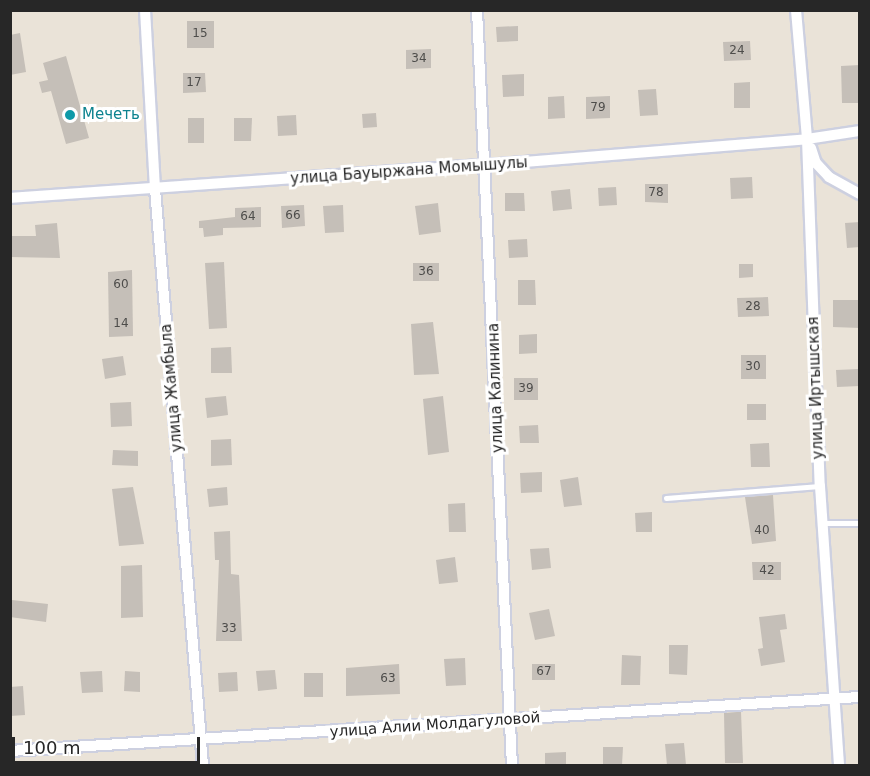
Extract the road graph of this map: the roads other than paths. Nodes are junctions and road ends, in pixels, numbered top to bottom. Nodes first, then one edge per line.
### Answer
1 (145, 10) edge
2 (477, 10) edge
3 (796, 10) edge
4 (860, 131) edge
5 (807, 139) junction
6 (487, 165) junction
7 (155, 189) junction
8 (860, 194) edge
9 (10, 198) edge
10 (820, 486) junction
11 (666, 498) dead end
12 (823, 523) junction
13 (860, 523) edge
14 (835, 697) junction
15 (860, 697) edge
16 (509, 720) junction
17 (202, 741) junction
18 (10, 751) edge
19 (202, 765) edge
20 (512, 765) edge
21 (839, 765) edge

1 - 7 street, улица Жамбыла
2 - 6 street, улица Калинина
3 - 5 street, улица Иртышская
4 - 5 street, улица Бауыржана Момышулы
5 - 6 street, улица Бауыржана Момышулы
5 - 8 street
5 - 10 street, улица Иртышская
6 - 7 street, улица Бауыржана Момышулы
6 - 16 street, улица Калинина
7 - 9 street, улица Бауыржана Момышулы
7 - 17 street, улица Жамбыла
10 - 11 lane
10 - 12 street, улица Иртышская
12 - 13 lane
12 - 14 street, улица Иртышская
14 - 15 street, улица Алии Молдагуловой
14 - 16 street, улица Алии Молдагуловой
14 - 21 street, улица Иртышская
16 - 17 street, улица Алии Молдагуловой
16 - 20 street, улица Калинина
17 - 18 street, улица Алии Молдагуловой
17 - 19 street, улица Жамбыла

